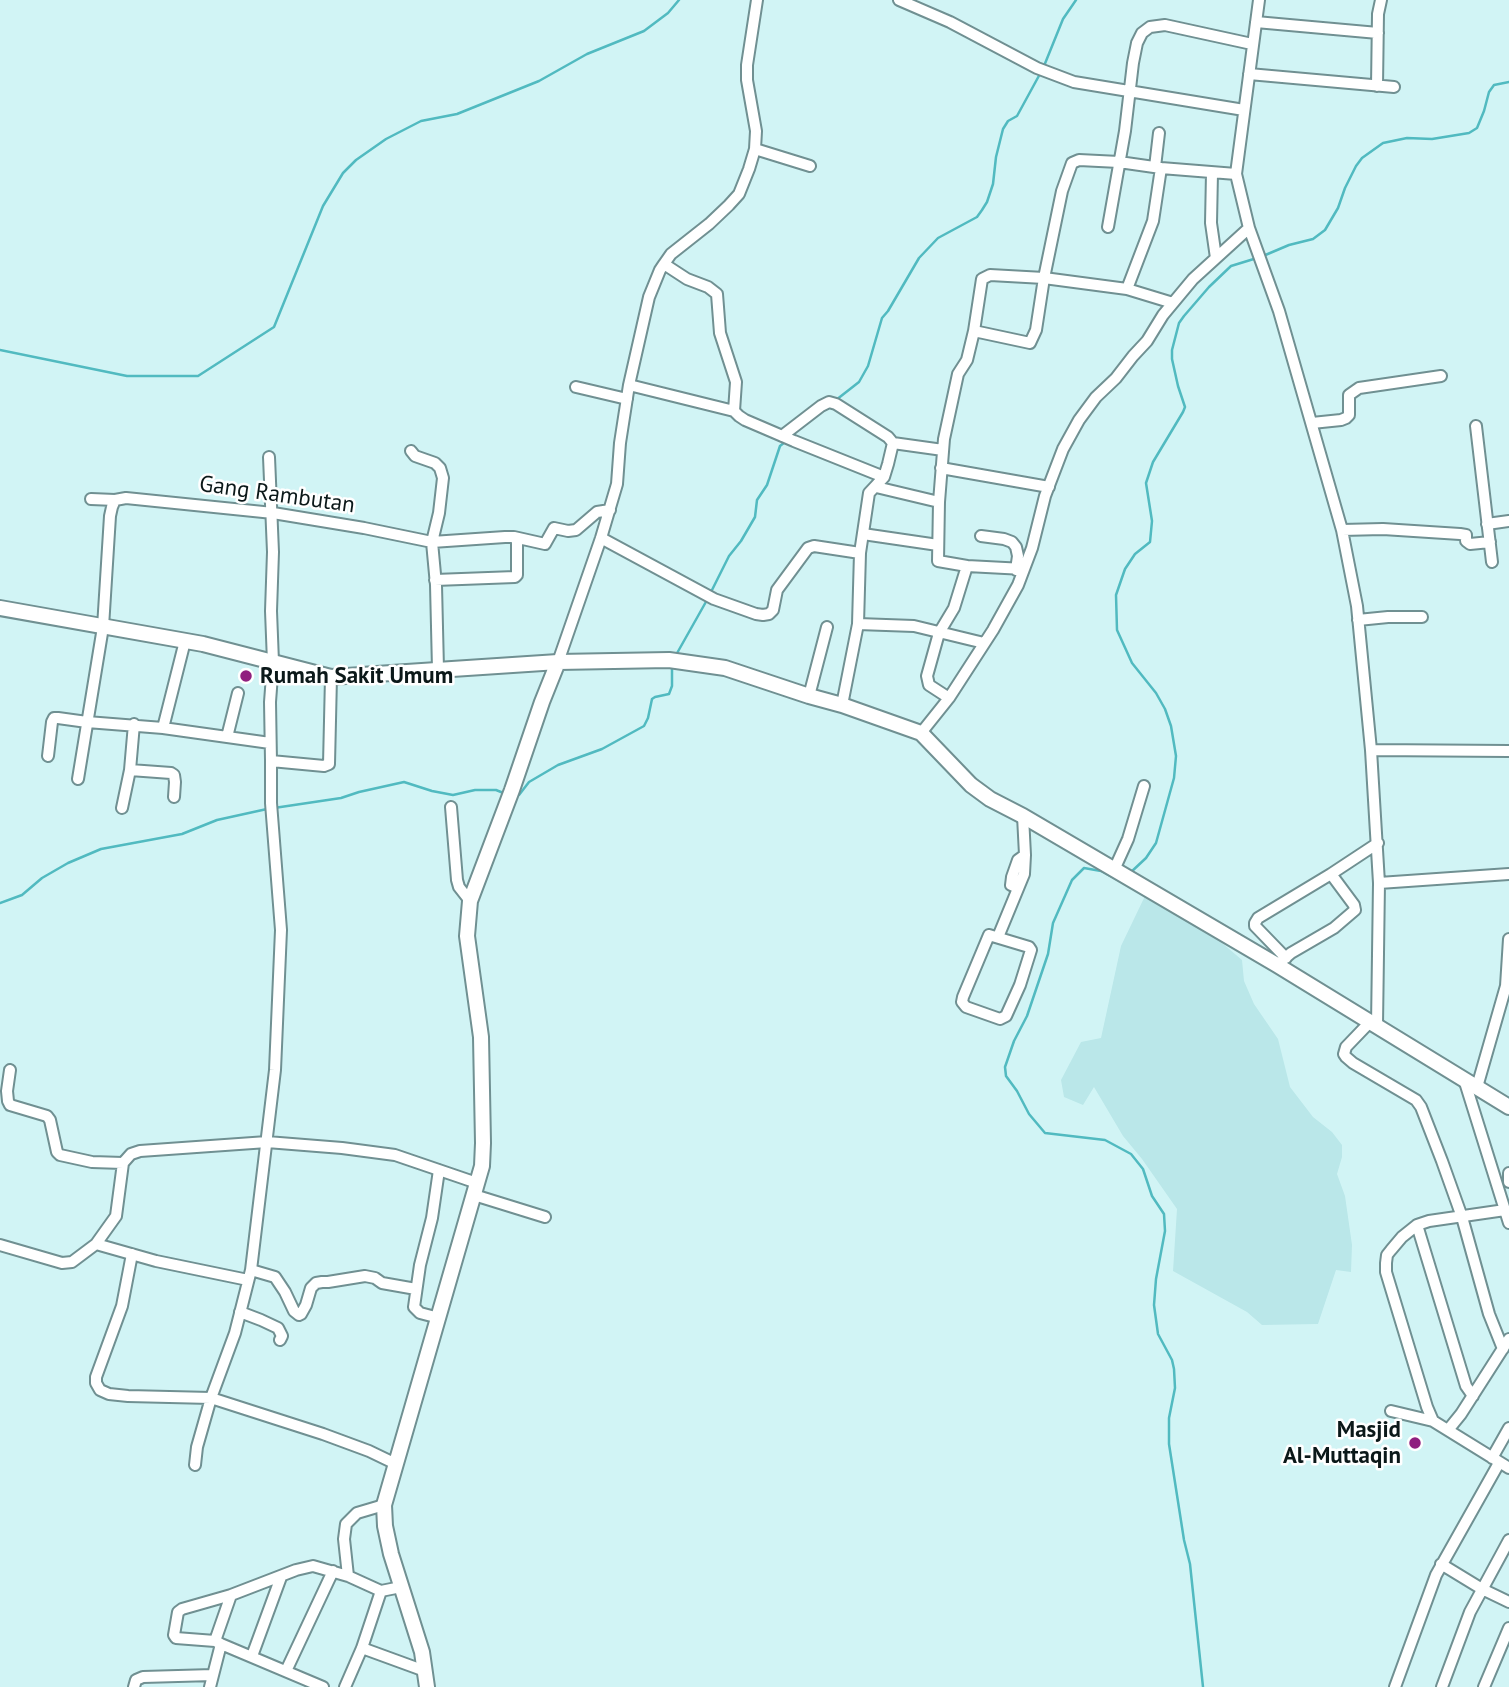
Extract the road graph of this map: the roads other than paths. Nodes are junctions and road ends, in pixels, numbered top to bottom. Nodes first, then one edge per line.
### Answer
1 (757, 0) edge
2 (899, 0) edge
3 (1259, 0) edge
4 (1381, 0) edge
5 (1256, 22) junction
6 (1378, 33) junction
7 (1252, 44) junction
8 (1249, 74) junction
9 (1377, 86) junction
10 (1394, 87) dead end
11 (1129, 92) junction
12 (1244, 110) junction
13 (1159, 133) dead end
14 (755, 149) junction
15 (1119, 162) junction
16 (810, 166) dead end
17 (1158, 167) junction
18 (1212, 173) junction
19 (1236, 174) junction
20 (1108, 227) dead end
21 (1250, 228) junction
22 (1216, 258) junction
23 (664, 264) junction
24 (1044, 278) junction
25 (1128, 289) junction
26 (1173, 303) junction
27 (974, 331) junction
28 (1441, 376) dead end
29 (629, 385) junction
30 (576, 387) dead end
31 (627, 399) junction
32 (734, 411) junction
33 (1312, 424) junction
34 (1476, 426) dead end
35 (787, 438) junction
36 (893, 443) junction
37 (411, 450) dead end
38 (943, 450) junction
39 (269, 457) dead end
40 (941, 468) junction
41 (884, 477) junction
42 (876, 487) junction
43 (1049, 487) junction
44 (91, 499) dead end
45 (115, 500) junction
46 (939, 502) junction
47 (610, 510) junction
48 (273, 513) junction
49 (1509, 521) edge
50 (1488, 524) junction
51 (1342, 530) junction
52 (863, 534) junction
53 (981, 536) dead end
54 (514, 537) junction
55 (601, 538) junction
56 (432, 542) junction
57 (1490, 542) junction
58 (938, 545) junction
59 (860, 553) junction
60 (1492, 562) dead end
61 (967, 566) junction
62 (1020, 569) junction
63 (435, 580) junction
64 (0, 608) edge
65 (1422, 617) dead end
66 (1358, 620) junction
67 (858, 624) junction
68 (103, 627) junction
69 (827, 627) dead end
70 (939, 633) junction
71 (185, 641) junction
72 (984, 643) junction
73 (273, 662) junction
74 (558, 662) junction
75 (438, 669) junction
76 (331, 677) junction
77 (237, 693) dead end
78 (809, 696) junction
79 (949, 698) junction
80 (842, 705) junction
81 (87, 722) junction
82 (134, 724) junction
83 (163, 728) junction
84 (922, 733) junction
85 (227, 737) junction
86 (270, 743) junction
87 (1371, 750) junction
88 (1509, 751) edge
89 (48, 756) dead end
90 (271, 761) junction
91 (130, 770) junction
92 (78, 779) dead end
93 (1144, 786) dead end
94 (174, 797) dead end
95 (451, 807) dead end
96 (122, 808) dead end
97 (1023, 816) junction
98 (1378, 843) junction
99 (1122, 874) junction
100 (1331, 874) junction
101 (1509, 874) edge
102 (1379, 883) junction
103 (470, 901) junction
104 (998, 937) junction
105 (1509, 939) edge
106 (1282, 962) junction
107 (1374, 1024) junction
108 (10, 1070) dead end
109 (1471, 1083) junction
110 (1509, 1107) edge
111 (267, 1142) junction
112 (123, 1163) junction
113 (439, 1170) junction
114 (1509, 1173) edge
115 (1509, 1182) edge
116 (476, 1189) junction
117 (1505, 1210) junction
118 (545, 1217) dead end
119 (1462, 1217) junction
120 (1509, 1223) edge
121 (1417, 1225) junction
122 (96, 1244) junction
123 (0, 1245) edge
124 (132, 1254) junction
125 (250, 1275) junction
126 (416, 1289) junction
127 (240, 1312) junction
128 (439, 1318) junction
129 (280, 1340) dead end
130 (1506, 1344) edge
131 (1472, 1396) junction
132 (211, 1398) junction
133 (1391, 1411) dead end
134 (1433, 1422) junction
135 (1509, 1428) edge
136 (1448, 1430) junction
137 (1500, 1463) edge
138 (396, 1464) junction
139 (195, 1465) dead end
140 (384, 1505) junction
141 (1509, 1540) edge
142 (1441, 1564) junction
143 (333, 1571) junction
144 (348, 1576) junction
145 (281, 1577) junction
146 (401, 1587) junction
147 (1482, 1589) junction
148 (381, 1591) junction
149 (230, 1595) junction
150 (1509, 1602) edge
151 (1509, 1628) edge
152 (218, 1643) junction
153 (362, 1648) junction
154 (252, 1656) junction
155 (286, 1671) junction
156 (425, 1671) junction
157 (213, 1675) junction
158 (134, 1687) edge
159 (210, 1687) edge
160 (323, 1687) edge
161 (345, 1687) edge
162 (427, 1687) edge
163 (1395, 1687) edge
164 (1442, 1687) edge
165 (1484, 1687) edge

1 - 14 street
2 - 11 street
3 - 5 street
4 - 6 street
5 - 6 street
5 - 7 street
6 - 9 street
7 - 8 street
7 - 11 street
8 - 9 street
8 - 12 street
9 - 10 street
11 - 12 street
11 - 15 street
12 - 19 street
13 - 17 street
14 - 16 street
14 - 23 street
15 - 17 street
15 - 20 street
15 - 24 street
17 - 18 street
17 - 25 street
18 - 19 street
18 - 22 street
19 - 21 street
21 - 22 street
21 - 33 street
22 - 26 street
23 - 29 street
23 - 32 street
24 - 25 street
24 - 27 street
24 - 27 street
25 - 26 street
26 - 43 street
27 - 38 street
28 - 33 street
29 - 31 street
29 - 32 street
30 - 31 street
31 - 47 street
32 - 35 street
33 - 51 street
34 - 50 street
35 - 36 street
35 - 41 street
36 - 38 street
36 - 41 street
37 - 56 street
38 - 40 street
39 - 48 street
40 - 43 street
40 - 46 street
41 - 42 street
42 - 46 street
42 - 52 street
43 - 62 street
44 - 45 street, Gang Rambutan
45 - 48 street, Gang Rambutan
45 - 68 street
46 - 58 street
47 - 54 street, Gang Rambutan
47 - 55 street
48 - 56 street, Gang Rambutan
48 - 73 street
49 - 50 street
50 - 57 street
51 - 57 street
51 - 66 street
52 - 58 street
52 - 59 street
53 - 62 street
54 - 56 street, Gang Rambutan
54 - 63 street
55 - 59 street
55 - 74 street
56 - 63 street
57 - 60 street
58 - 61 street
59 - 67 street
61 - 62 street
61 - 70 street
62 - 72 street
63 - 75 street
64 - 68 street
65 - 66 street
66 - 87 street
67 - 70 street
67 - 80 street
68 - 71 street
68 - 81 street
69 - 78 street
70 - 72 street
70 - 79 street
71 - 73 street
71 - 83 street
72 - 79 street
73 - 76 street
73 - 86 street
74 - 75 street
74 - 78 street
74 - 103 street
75 - 76 street
76 - 90 street
77 - 85 street
78 - 80 street
79 - 84 street
80 - 84 street
81 - 82 street
81 - 89 street
81 - 92 street
82 - 83 street
82 - 91 street
83 - 85 street
84 - 97 street
85 - 86 street
86 - 90 street
87 - 88 street
87 - 98 street
90 - 111 street
91 - 94 street
91 - 96 street
93 - 99 street
95 - 103 street
97 - 99 street
97 - 104 street
98 - 100 street
98 - 102 street
99 - 106 street
100 - 106 street
100 - 106 street
101 - 102 street
102 - 107 street
103 - 116 street
104 - 104 street
105 - 109 street
106 - 107 street
107 - 109 street
107 - 119 street
108 - 112 street
109 - 110 street
109 - 117 street
111 - 112 street
111 - 113 street
111 - 125 street
112 - 122 street
113 - 116 street
113 - 126 street
114 - 115 street
116 - 118 street
116 - 128 street
117 - 119 street
117 - 120 street
119 - 121 street
119 - 130 street
121 - 131 street
121 - 134 street
122 - 123 street
122 - 124 street
124 - 125 street
124 - 132 street
125 - 126 street
125 - 127 street
126 - 128 street
127 - 129 street
127 - 132 street
128 - 138 street
130 - 131 street
131 - 136 street
132 - 138 street
132 - 139 street
133 - 134 street
134 - 136 street
135 - 137 street
136 - 137 street
137 - 142 street
138 - 140 street
140 - 144 street
140 - 146 street
141 - 147 street
142 - 147 street
142 - 163 street
143 - 144 street
143 - 145 street
143 - 155 street
144 - 148 street
145 - 149 street
145 - 154 street
146 - 148 street
146 - 156 street
147 - 150 street
147 - 164 street
148 - 153 street
149 - 152 street
149 - 152 street
151 - 165 street
152 - 154 street
152 - 157 street
153 - 156 street
153 - 161 street
154 - 155 street
155 - 160 street
156 - 162 street
157 - 158 street
157 - 159 street

